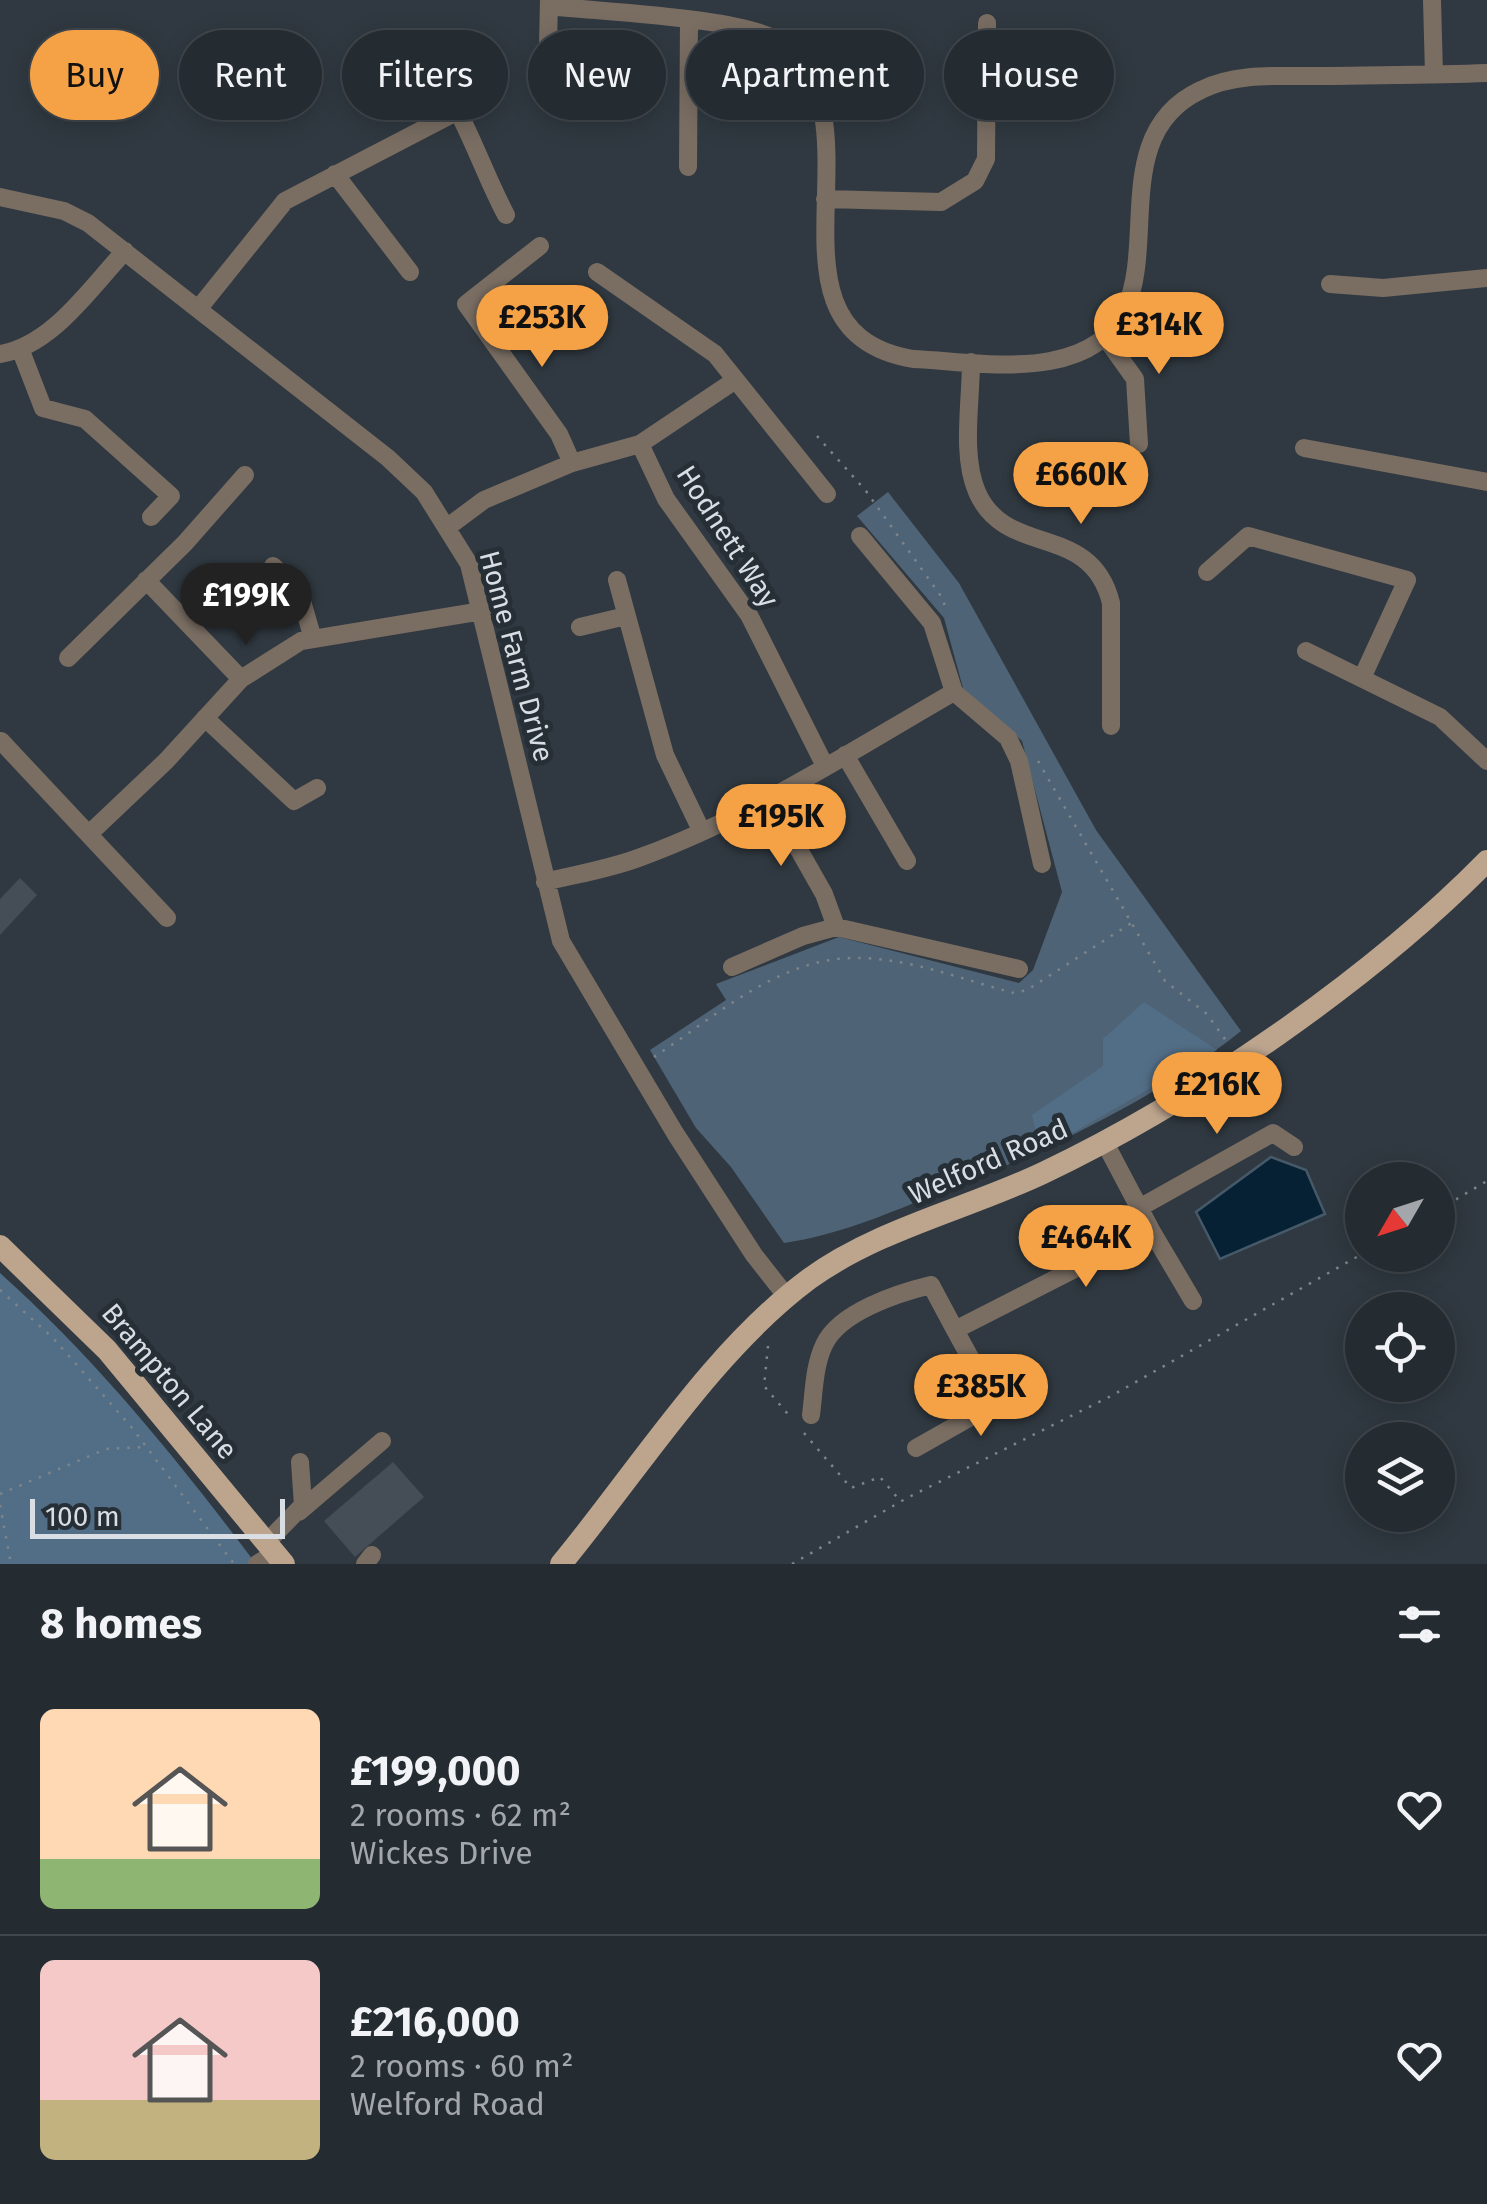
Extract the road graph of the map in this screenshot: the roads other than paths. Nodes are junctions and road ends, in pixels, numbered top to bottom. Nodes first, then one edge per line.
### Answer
1 (1432, 0) edge
2 (549, 3) edge
3 (689, 22) junction
4 (988, 23) dead end
5 (548, 30) edge
6 (1487, 73) edge
7 (1434, 74) junction
8 (441, 120) edge
9 (464, 120) edge
10 (688, 167) dead end
11 (336, 174) junction
12 (0, 196) edge
13 (825, 199) junction
14 (506, 215) dead end
15 (540, 246) dead end
16 (124, 251) junction
17 (410, 272) dead end
18 (597, 272) dead end
19 (1487, 278) edge
20 (1330, 284) dead end
21 (199, 308) junction
22 (1105, 337) junction
23 (21, 351) junction
24 (0, 354) edge
25 (972, 362) junction
26 (734, 381) junction
27 (640, 444) junction
28 (1139, 444) dead end
29 (1304, 448) dead end
30 (572, 463) junction
31 (245, 475) dead end
32 (1487, 482) edge
33 (827, 494) dead end
34 (151, 517) dead end
35 (450, 526) junction
36 (860, 536) dead end
37 (273, 566) dead end
38 (1207, 572) dead end
39 (146, 580) junction
40 (617, 580) dead end
41 (482, 611) junction
42 (626, 616) junction
43 (580, 627) dead end
44 (314, 639) junction
45 (1306, 651) dead end
46 (68, 658) dead end
47 (1362, 678) junction
48 (241, 679) junction
49 (954, 692) junction
50 (205, 718) junction
51 (1110, 726) dead end
52 (0, 741) edge
53 (845, 755) junction
54 (1487, 761) edge
55 (826, 766) junction
56 (317, 788) dead end
57 (769, 797) junction
58 (700, 830) junction
59 (89, 834) junction
60 (906, 861) dead end
61 (1487, 861) edge
62 (1042, 864) dead end
63 (544, 882) junction
64 (167, 918) dead end
65 (836, 927) junction
66 (732, 967) dead end
67 (1019, 969) dead end
68 (1104, 1141) junction
69 (1294, 1147) dead end
70 (1139, 1208) junction
71 (1151, 1230) junction
72 (0, 1246) edge
73 (787, 1297) junction
74 (1194, 1301) dead end
75 (955, 1330) junction
76 (1022, 1388) dead end
77 (995, 1403) junction
78 (810, 1415) dead end
79 (382, 1441) dead end
80 (916, 1448) dead end
81 (300, 1462) dead end
82 (299, 1512) junction
83 (271, 1556) edge
84 (561, 1564) edge

1 - 7 street
2 - 3 street
2 - 5 street
3 - 10 street
3 - 13 street
4 - 13 street
6 - 7 street
7 - 22 street
8 - 11 street
9 - 14 street
11 - 17 street
11 - 21 street
12 - 16 street, Home Farm Drive
13 - 25 street
15 - 30 street
16 - 21 street, Home Farm Drive
16 - 23 street
18 - 26 street
19 - 20 street
21 - 35 street, Home Farm Drive
22 - 25 street
22 - 28 street
23 - 24 street
23 - 34 street
25 - 51 street
26 - 27 street
26 - 33 street
27 - 30 street
27 - 55 street, Hodnett Way
29 - 32 street
30 - 35 street
31 - 39 street
35 - 41 street, Home Farm Drive
36 - 49 street
37 - 44 street
38 - 47 street
39 - 46 street
39 - 48 street
40 - 42 street
41 - 44 street
41 - 63 street, Home Farm Drive
42 - 43 street
42 - 58 street
44 - 48 street
45 - 47 street
47 - 54 street
48 - 50 street
49 - 53 street
49 - 62 street
50 - 56 street
50 - 59 street
52 - 59 street
53 - 55 street
53 - 60 street
55 - 57 street
57 - 58 street
57 - 65 street
58 - 63 street
59 - 64 street
61 - 68 main road, Welford Road
63 - 73 street, Home Farm Drive
65 - 66 street
65 - 67 street
68 - 70 street
68 - 73 main road, Welford Road
69 - 70 street
70 - 71 street
71 - 74 street
71 - 75 street
72 - 83 main road, Brampton Lane
73 - 84 main road, Welford Road
75 - 77 street
75 - 78 street
76 - 77 street
77 - 80 street
79 - 82 street
81 - 82 street
82 - 83 street

